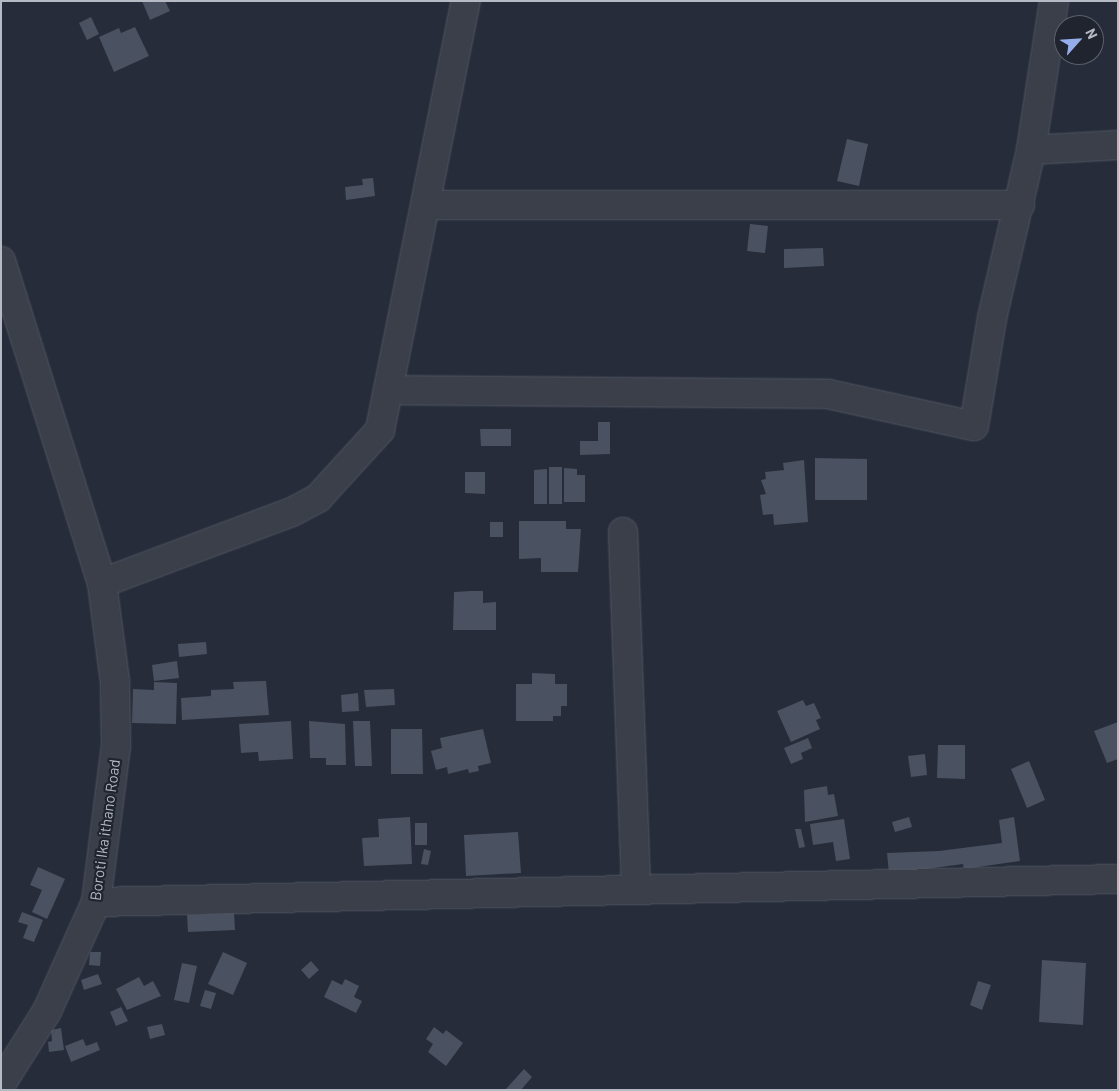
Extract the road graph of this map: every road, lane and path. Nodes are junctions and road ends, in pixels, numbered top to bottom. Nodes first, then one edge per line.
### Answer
1 (466, 1) edge
2 (1054, 1) edge
3 (1118, 145) edge
4 (1031, 150) junction
5 (427, 205) junction
6 (1020, 205) junction
7 (1, 261) edge
8 (388, 390) junction
9 (624, 532) dead end
10 (102, 583) junction
11 (1118, 879) edge
12 (636, 890) junction
13 (96, 902) junction
14 (1, 1084) edge

1 - 5 street
2 - 4 street
3 - 4 street
4 - 6 street
5 - 6 street
5 - 8 street
6 - 8 street
7 - 10 street, Boroti Ika ithano Road
8 - 10 street
9 - 12 street
10 - 13 street, Boroti Ika ithano Road
11 - 12 street
12 - 13 street
13 - 14 street, Boroti Ika ithano Road

